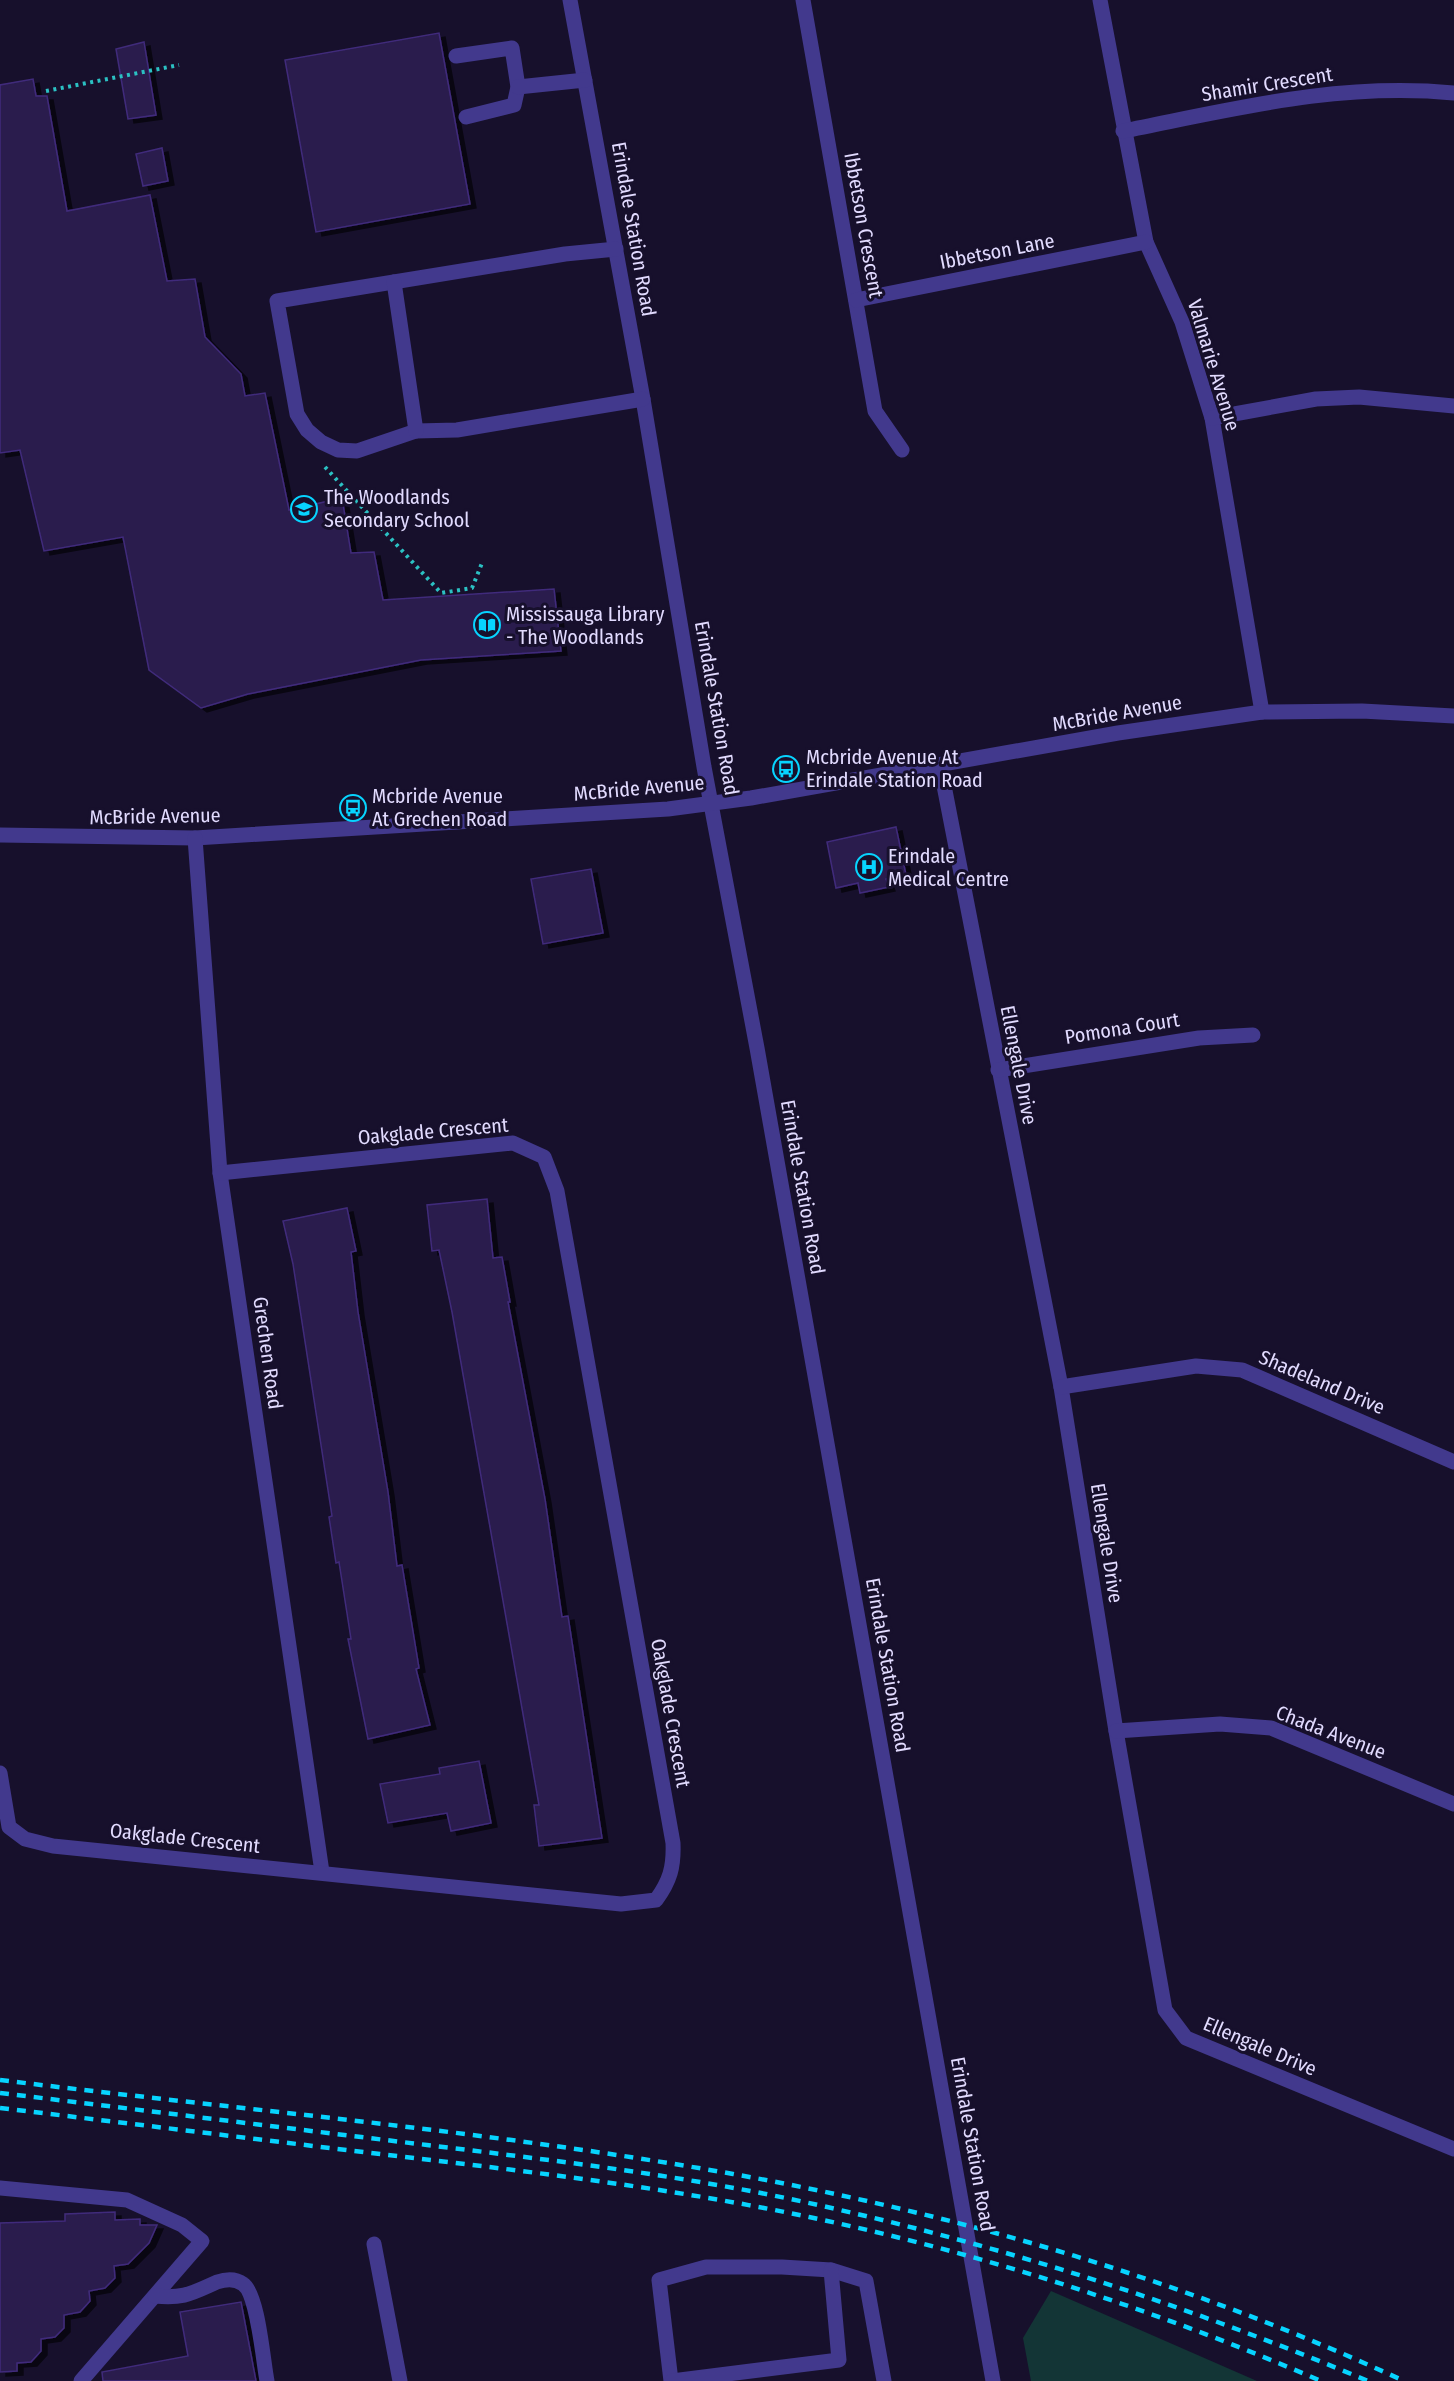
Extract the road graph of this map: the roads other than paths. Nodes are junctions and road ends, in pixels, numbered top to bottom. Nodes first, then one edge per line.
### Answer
1 (570, 0) edge
2 (803, 0) edge
3 (1100, 0) edge
4 (456, 56) dead end
5 (585, 80) junction
6 (518, 87) junction
7 (1454, 93) edge
8 (465, 117) dead end
9 (1123, 131) junction
10 (1146, 242) junction
11 (616, 249) junction
12 (394, 282) junction
13 (856, 300) junction
14 (643, 399) junction
15 (1454, 406) edge
16 (1212, 418) junction
17 (416, 431) junction
18 (902, 450) dead end
19 (1262, 712) junction
20 (1454, 716) edge
21 (940, 765) junction
22 (713, 802) junction
23 (0, 835) edge
24 (195, 838) junction
25 (1253, 1035) dead end
26 (998, 1070) junction
27 (220, 1173) junction
28 (1061, 1387) junction
29 (1454, 1462) edge
30 (1116, 1731) junction
31 (0, 1773) edge
32 (1454, 1804) edge
33 (322, 1872) junction
34 (1454, 2149) edge
35 (0, 2188) edge
36 (374, 2244) dead end
37 (831, 2270) junction
38 (155, 2296) junction
39 (81, 2381) edge
40 (267, 2381) edge
41 (400, 2381) edge
42 (671, 2381) edge
43 (884, 2381) edge
44 (993, 2381) edge

1 - 5 street, Erindale Station Road
2 - 13 street, Ibbetson Crescent
3 - 9 street, Valmarie Avenue
4 - 6 street
5 - 6 street
5 - 11 street, Erindale Station Road
6 - 8 street
7 - 9 street, Shamir Crescent
9 - 10 street, Valmarie Avenue
10 - 13 street, Ibbetson Lane
10 - 16 street, Valmarie Avenue
11 - 12 street
11 - 14 street, Erindale Station Road
12 - 17 street
12 - 17 street
13 - 18 street, Ibbetson Crescent
14 - 17 street
14 - 22 street, Erindale Station Road
15 - 16 street
16 - 19 street, Valmarie Avenue
19 - 20 street, McBride Avenue
19 - 21 street, McBride Avenue
21 - 22 street, McBride Avenue
21 - 26 street, Ellengale Drive
22 - 24 street, McBride Avenue
22 - 44 street, Erindale Station Road
23 - 24 street, McBride Avenue
24 - 27 street, Grechen Road
25 - 26 street, Pomona Court
26 - 28 street, Ellengale Drive
27 - 33 street, Grechen Road
27 - 33 street, Oakglade Crescent
28 - 29 street, Shadeland Drive
28 - 30 street, Ellengale Drive
30 - 32 street, Chada Avenue
30 - 34 street, Ellengale Drive
31 - 33 street, Oakglade Crescent
35 - 38 street
36 - 41 street
37 - 42 street
37 - 42 street
37 - 43 street
38 - 39 street
38 - 40 street

